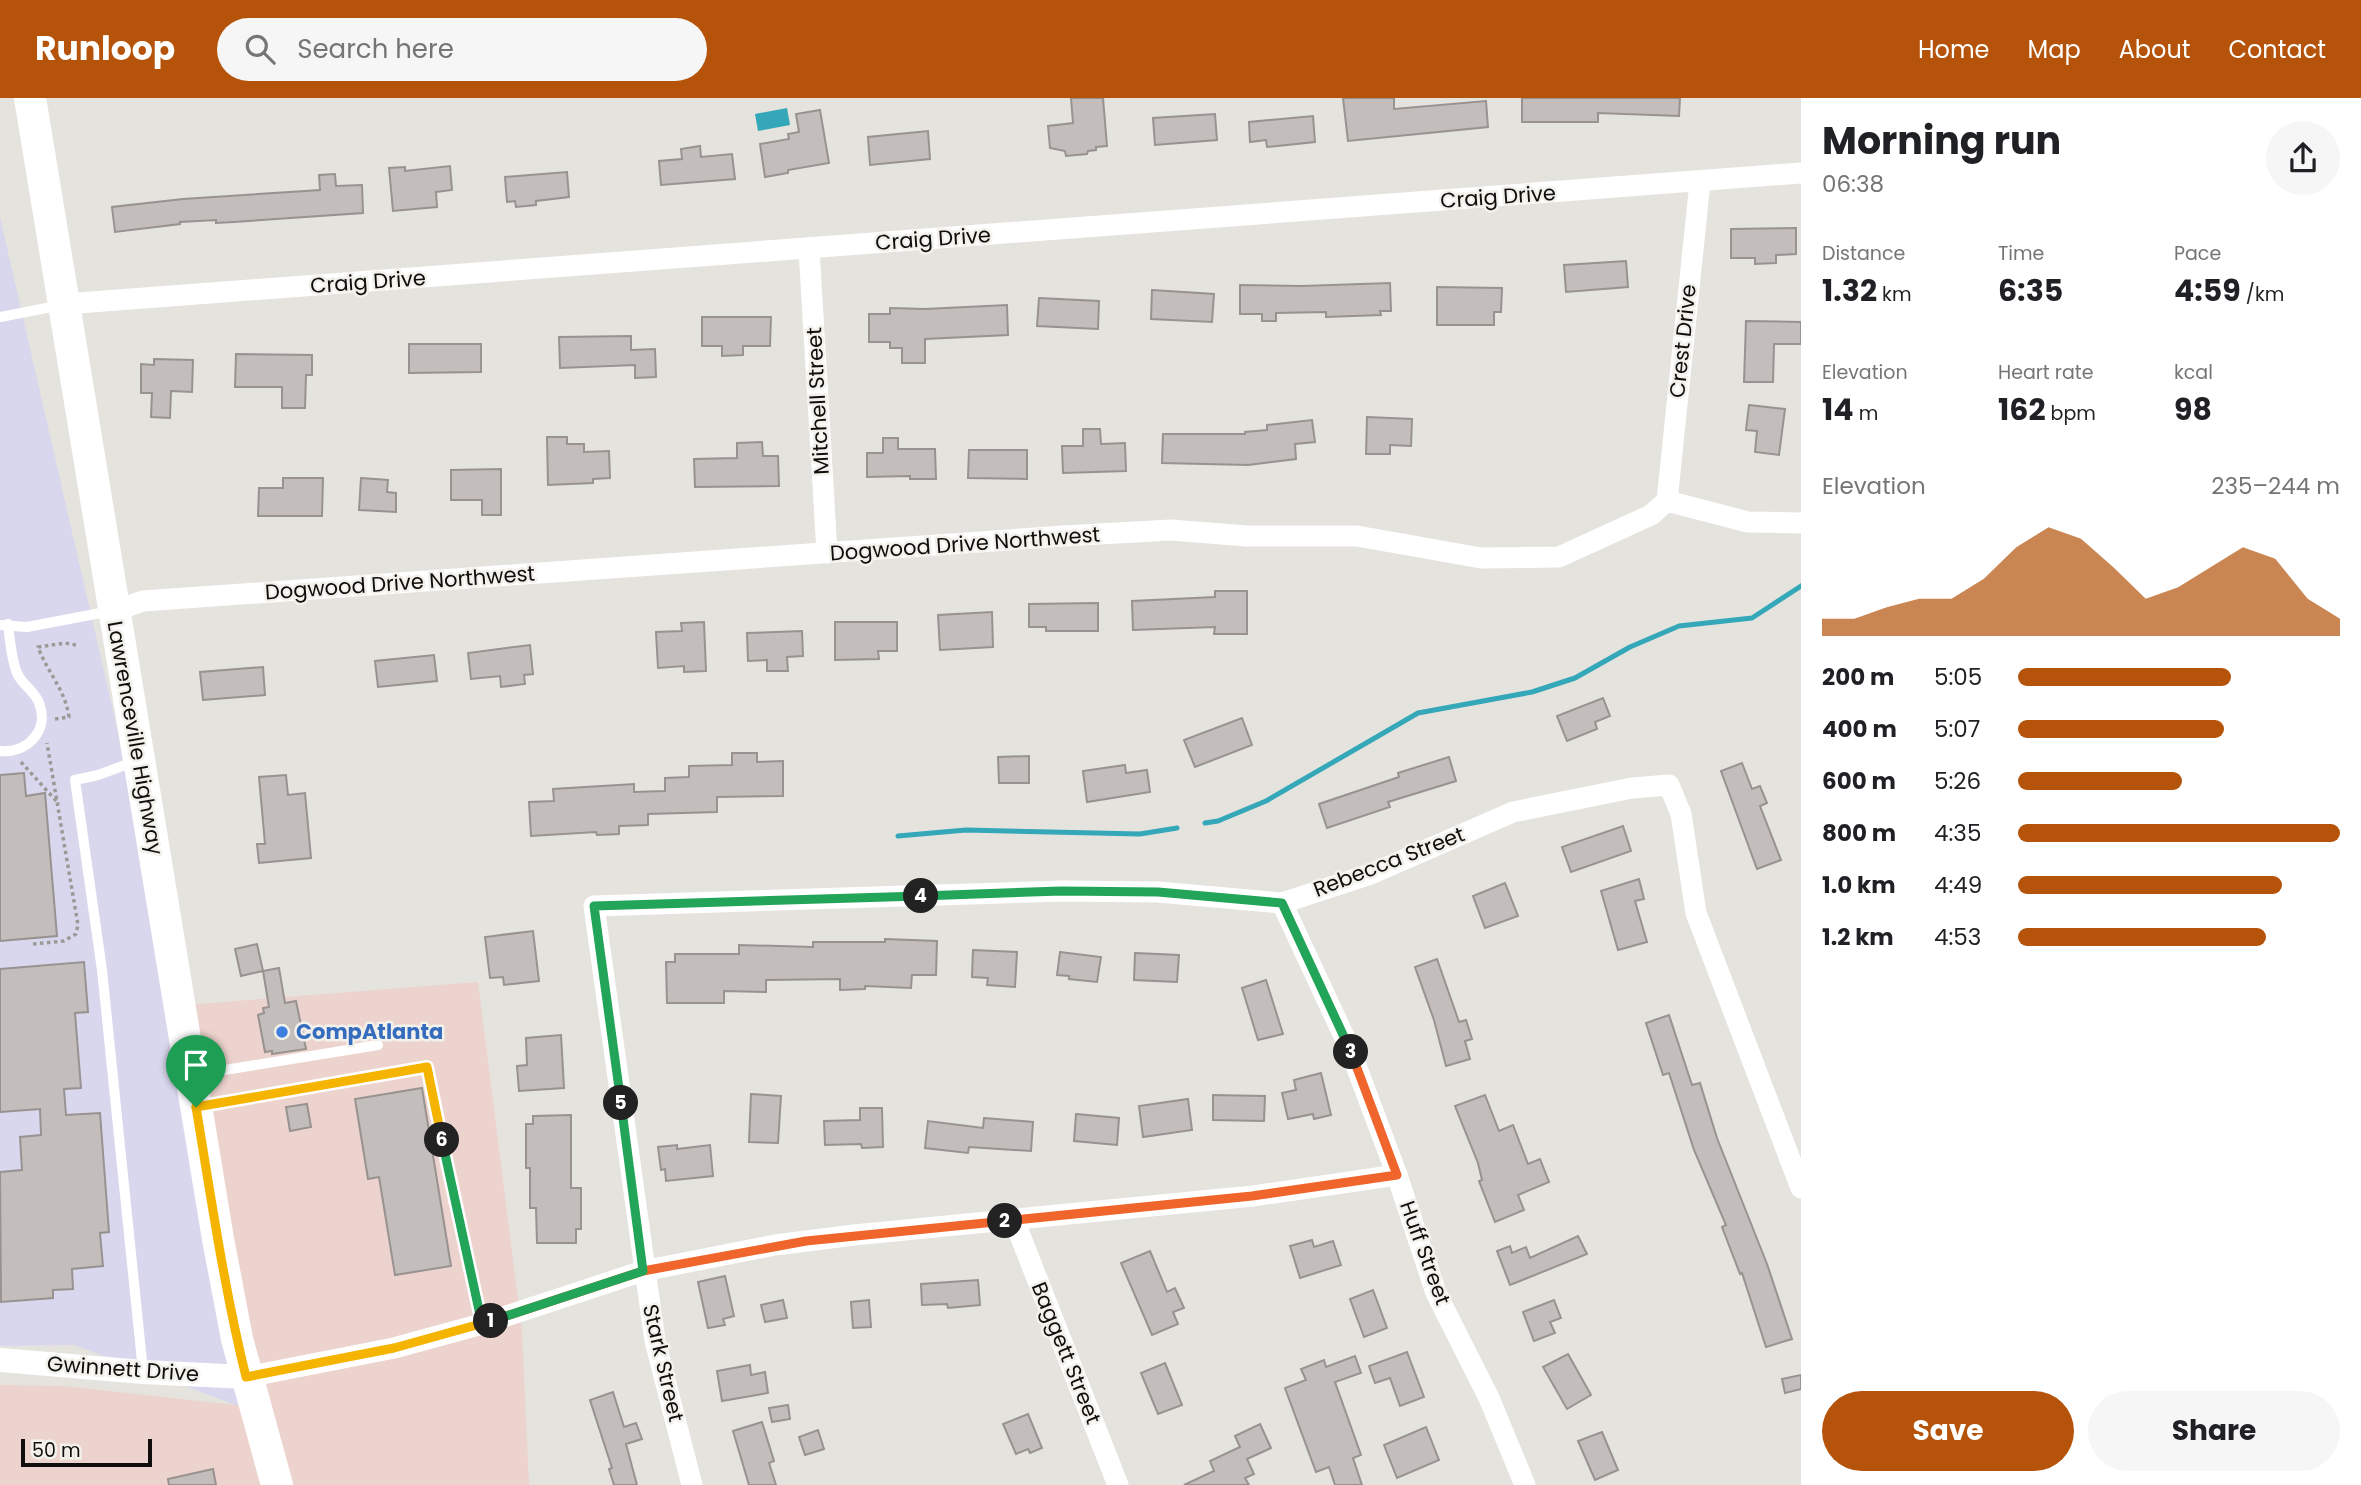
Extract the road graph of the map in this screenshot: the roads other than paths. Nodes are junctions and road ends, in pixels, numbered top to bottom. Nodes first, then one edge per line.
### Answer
1 (30, 98) edge
2 (1801, 173) edge
3 (1700, 181) junction
4 (809, 248) junction
5 (65, 304) junction
6 (0, 317) edge
7 (1667, 501) junction
8 (1801, 523) edge
9 (827, 553) junction
10 (114, 611) junction
11 (4, 624) edge
12 (0, 751) edge
13 (139, 760) junction
14 (1282, 903) junction
15 (594, 906) joint
16 (378, 1045) dead end
17 (191, 1076) junction
18 (196, 1107) junction
19 (1397, 1175) junction
20 (1801, 1188) edge
21 (1014, 1220) junction
22 (643, 1271) junction
23 (482, 1324) junction
24 (0, 1360) edge
25 (143, 1372) junction
26 (246, 1377) junction
27 (277, 1485) edge
28 (692, 1485) edge
29 (1118, 1485) edge
30 (1525, 1485) edge

1 - 5 main road, Lawrenceville Highway
2 - 3 street, Craig Drive
3 - 4 street, Craig Drive
3 - 7 street, Crest Drive
4 - 5 street, Craig Drive
4 - 9 street, Mitchell Street
5 - 6 lane
5 - 10 main road, Lawrenceville Highway
7 - 8 street
7 - 9 street, Dogwood Drive Northwest
9 - 10 street, Dogwood Drive Northwest
10 - 11 lane
10 - 13 main road, Lawrenceville Highway
11 - 12 lane
13 - 17 main road, Lawrenceville Highway
13 - 25 lane
14 - 15 street, Rebecca Street
14 - 19 street, Huff Street
14 - 20 street, Rebecca Street
15 - 22 street, Stark Street
16 - 17 lane
17 - 18 main road, Lawrenceville Highway
18 - 23 lane
18 - 26 main road, Lawrenceville Highway
19 - 21 street
19 - 30 street, Huff Street
21 - 22 street
21 - 29 street, Baggett Street
22 - 23 street
22 - 28 street, Stark Street
23 - 26 street
24 - 25 street, Gwinnett Drive
25 - 26 street, Gwinnett Drive
26 - 27 main road, Lawrenceville Highway

